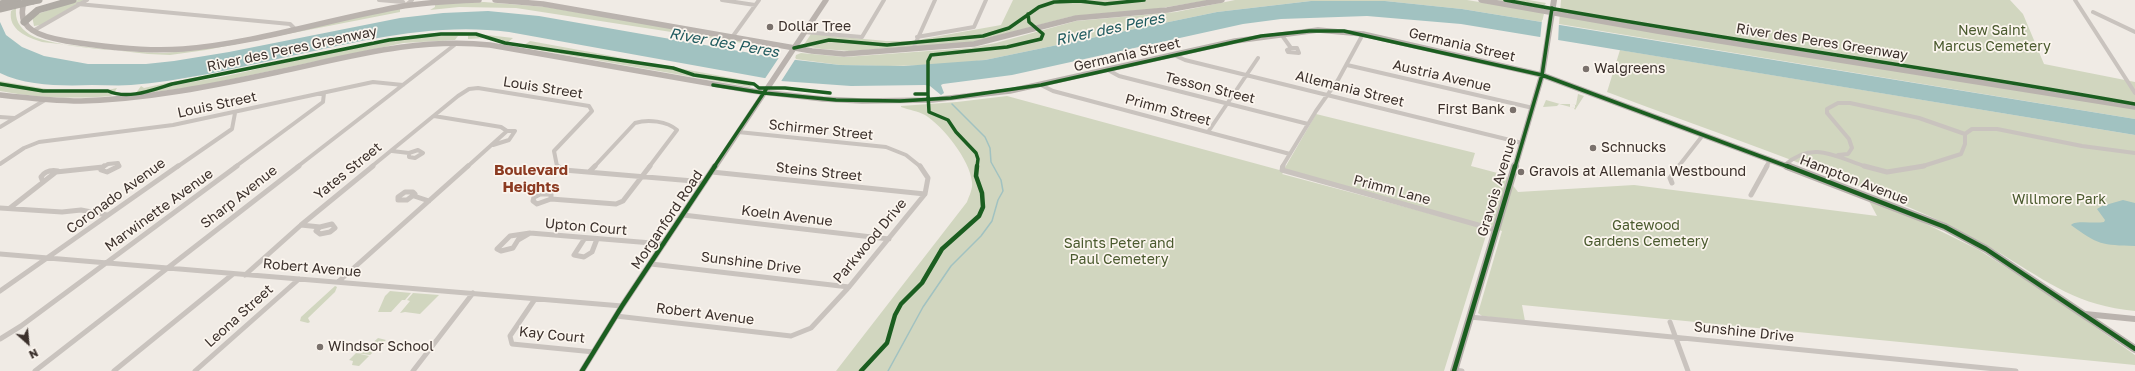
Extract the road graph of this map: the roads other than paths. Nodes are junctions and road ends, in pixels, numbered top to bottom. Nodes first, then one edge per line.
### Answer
1 (23, 0) edge
2 (87, 0) edge
3 (379, 0) edge
4 (412, 0) edge
5 (462, 0) edge
6 (480, 0) edge
7 (495, 0) edge
8 (513, 0) edge
9 (722, 0) edge
10 (759, 0) edge
11 (826, 0) edge
12 (884, 0) edge
13 (935, 0) edge
14 (986, 0) edge
15 (1222, 0) edge
16 (1481, 0) edge
17 (1554, 0) edge
18 (2075, 0) edge
19 (36, 1) edge
20 (76, 2) edge
21 (0, 4) edge
22 (755, 5) junction
23 (405, 6) junction
24 (0, 9) edge
25 (38, 10) junction
26 (1552, 11) junction
27 (2093, 12) dead end
28 (22, 14) junction
29 (24, 22) junction
30 (294, 28) junction
31 (33, 31) junction
32 (804, 32) junction
33 (2135, 32) edge
34 (1281, 34) junction
35 (1363, 34) junction
36 (733, 36) junction
37 (917, 37) junction
38 (458, 42) junction
39 (794, 48) junction
40 (1291, 48) dead end
41 (913, 49) junction
42 (1174, 55) junction
43 (1258, 58) dead end
44 (1347, 65) junction
45 (1108, 70) junction
46 (1248, 75) junction
47 (1542, 75) junction
48 (403, 85) junction
49 (1041, 85) junction
50 (469, 89) joint
51 (324, 93) junction
52 (764, 93) junction
53 (2135, 93) edge
54 (0, 95) edge
55 (1328, 95) junction
56 (45, 100) junction
57 (1227, 104) junction
58 (1533, 108) junction
59 (2135, 108) edge
60 (235, 113) junction
61 (0, 116) edge
62 (434, 116) junction
63 (14, 118) junction
64 (1308, 124) junction
65 (0, 127) edge
66 (507, 131) junction
67 (738, 132) junction
68 (1208, 132) junction
69 (1965, 134) junction
70 (1703, 135) junction
71 (1522, 143) junction
72 (490, 145) junction
73 (392, 151) junction
74 (901, 152) joint
75 (409, 153) dead end
76 (2135, 153) edge
77 (1290, 154) junction
78 (1838, 155) junction
79 (1770, 160) junction
80 (0, 164) edge
81 (1785, 165) junction
82 (103, 167) dead end
83 (590, 171) junction
84 (712, 172) junction
85 (643, 176) junction
86 (705, 182) junction
87 (1672, 183) dead end
88 (924, 194) junction
89 (1751, 195) dead end
90 (414, 196) dead end
91 (551, 199) dead end
92 (429, 201) junction
93 (0, 208) edge
94 (10, 208) junction
95 (107, 215) junction
96 (683, 215) junction
97 (301, 225) junction
98 (320, 227) dead end
99 (1496, 230) junction
100 (530, 233) junction
101 (585, 238) junction
102 (597, 239) junction
103 (889, 239) junction
104 (664, 244) junction
105 (0, 254) edge
106 (51, 258) junction
107 (106, 263) junction
108 (650, 264) junction
109 (165, 268) junction
110 (233, 274) junction
111 (245, 275) junction
112 (299, 279) junction
113 (338, 282) junction
114 (849, 287) junction
115 (0, 291) edge
116 (473, 293) junction
117 (535, 298) junction
118 (622, 306) junction
119 (2085, 314) junction
120 (616, 316) junction
121 (1470, 317) junction
122 (2135, 319) edge
123 (1670, 322) dead end
124 (791, 336) joint
125 (1676, 338) junction
126 (0, 339) edge
127 (2135, 349) edge
128 (594, 352) junction
129 (1996, 370) edge
130 (35, 371) edge
131 (114, 371) edge
132 (195, 371) edge
133 (414, 371) edge
134 (582, 371) edge
135 (1457, 371) edge
136 (1688, 371) edge
137 (2016, 371) edge

1 - 21 highway
1 - 28 main road
2 - 20 street
3 - 23 street
4 - 23 street
5 - 6 main road
5 - 23 main road
7 - 8 main road
8 - 36 main road
9 - 22 street
10 - 22 street
11 - 32 main road, Morganford Road
12 - 32 street
13 - 37 street
14 - 37 street
15 - 41 main road
16 - 26 main road
17 - 26 main road, Gravois Avenue
18 - 53 street
19 - 24 highway, bridge
20 - 25 highway
20 - 30 street
20 - 31 street
22 - 36 street
23 - 30 main road
25 - 28 highway
25 - 29 highway
26 - 47 main road, Gravois Avenue
26 - 59 main road
27 - 33 street
28 - 29 main road
29 - 31 main road
30 - 31 main road
32 - 39 main road, Morganford Road
34 - 35 main road, Germania Street
34 - 40 street
34 - 42 main road, Germania Street
35 - 44 street
35 - 47 main road, Germania Street
36 - 39 main road
37 - 41 street
38 - 48 street, Sharp Avenue
38 - 52 main road, Germania Street
38 - 56 main road, Germania Street
39 - 41 main road
39 - 52 main road, Morganford Road
42 - 45 main road, Germania Street
42 - 46 street, Allemania Street
43 - 46 street
44 - 55 street
44 - 58 street, Austria Avenue
45 - 49 main road, Germania Street
45 - 57 street, Tesson Street
46 - 55 street, Allemania Street
46 - 57 street
47 - 58 main road, Gravois Avenue
47 - 70 main road, Hampton Avenue
48 - 51 street, Louis Street
48 - 109 street, Sharp Avenue
49 - 52 main road, Germania Street
49 - 68 street, Primm Street
50 - 62 street, Yates Street
50 - 83 street, Louis Street
51 - 60 street, Louis Street
51 - 107 street, Marwinette Avenue
52 - 67 main road, Morganford Road
54 - 56 main road, Germania Street
55 - 64 street
55 - 71 street, Allemania Street
56 - 63 street
57 - 64 street, Tesson Street
57 - 68 street
58 - 71 main road, Gravois Avenue
60 - 80 street, Louis Street
60 - 95 street, Coronado Avenue
61 - 63 street
62 - 66 street
62 - 73 street, Yates Street
63 - 65 street
64 - 77 street
66 - 72 street
66 - 72 street
67 - 74 street, Schirmer Street
67 - 84 main road, Morganford Road
68 - 77 street, Primm Street
69 - 76 street
69 - 78 street
69 - 78 street
70 - 79 main road, Hampton Avenue
70 - 87 street
71 - 99 main road, Gravois Avenue
72 - 92 street
73 - 75 street
73 - 97 street, Yates Street
74 - 88 street, Parkwood Drive
77 - 99 street, Primm Lane
78 - 81 street
79 - 81 main road, Hampton Avenue
79 - 89 street
81 - 119 main road, Hampton Avenue
82 - 94 street
83 - 85 street
83 - 85 street
84 - 86 main road, Morganford Road
84 - 88 street, Steins Street
85 - 86 street
85 - 91 street
86 - 96 main road, Morganford Road
88 - 103 street, Parkwood Drive
90 - 92 street
92 - 113 street
93 - 94 street
94 - 95 street
95 - 106 street, Coronado Avenue
96 - 103 street, Koeln Avenue
96 - 104 main road, Morganford Road
97 - 98 street
97 - 111 street, Yates Street
99 - 121 main road, Gravois Avenue
100 - 100 street, Upton Court
100 - 101 street, Upton Court
101 - 102 street, Upton Court
101 - 102 street
102 - 104 street, Upton Court
103 - 114 street, Parkwood Drive
104 - 108 main road, Morganford Road
105 - 106 street, Robert Avenue
106 - 107 street, Robert Avenue
106 - 115 street, Coronado Avenue
107 - 109 street, Robert Avenue
107 - 126 street, Marwinette Avenue
108 - 114 street, Sunshine Drive
108 - 118 main road, Morganford Road
109 - 110 street, Robert Avenue
109 - 130 street, Sharp Avenue
110 - 111 street, Robert Avenue
110 - 131 street
111 - 112 street, Robert Avenue
112 - 113 street, Robert Avenue
112 - 132 street, Leona Street
113 - 116 street, Robert Avenue
114 - 124 street, Parkwood Drive
116 - 117 street, Robert Avenue
116 - 133 street
117 - 118 street, Robert Avenue
117 - 128 street, Kay Court
118 - 120 main road, Morganford Road
119 - 122 main road
119 - 127 main road, Hampton Avenue
120 - 124 street, Robert Avenue
120 - 128 main road, Morganford Road
121 - 125 street, Sunshine Drive
121 - 135 main road, Gravois Avenue
123 - 125 street
125 - 129 street, Sunshine Drive
125 - 136 street
128 - 134 main road, Morganford Road
129 - 137 street, Sunshine Drive

